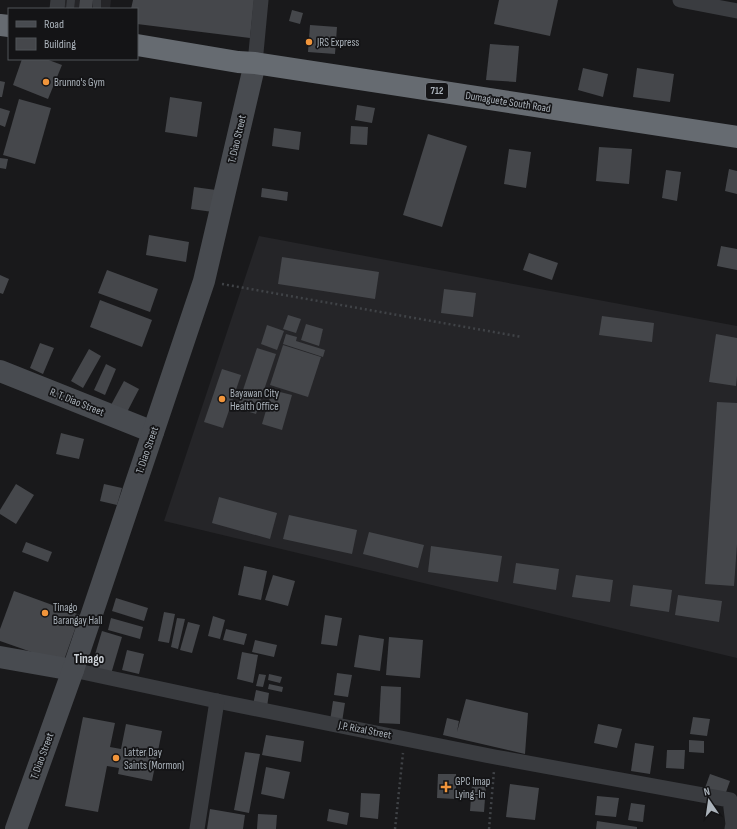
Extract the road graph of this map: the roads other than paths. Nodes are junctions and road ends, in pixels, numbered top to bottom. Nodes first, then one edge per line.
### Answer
1 (261, 0) edge
2 (680, 0) edge
3 (737, 11) edge
4 (138, 45) edge
5 (255, 64) junction
6 (737, 137) edge
7 (0, 371) edge
8 (153, 432) junction
9 (0, 657) edge
10 (73, 670) junction
11 (217, 701) junction
12 (734, 826) edge
13 (16, 829) edge
14 (197, 829) edge

1 - 5 street
2 - 3 street
4 - 5 highway, Dumaguete South Road / 712
5 - 6 highway, Dumaguete South Road / 712
5 - 8 street, T. Diao Street
7 - 8 street, R. T. Diao Street
8 - 10 street, T. Diao Street
9 - 10 street, J.P. Rizal Street
10 - 11 street, J.P. Rizal Street
10 - 13 street, T. Diao Street
11 - 12 street, J.P. Rizal Street
11 - 14 street

